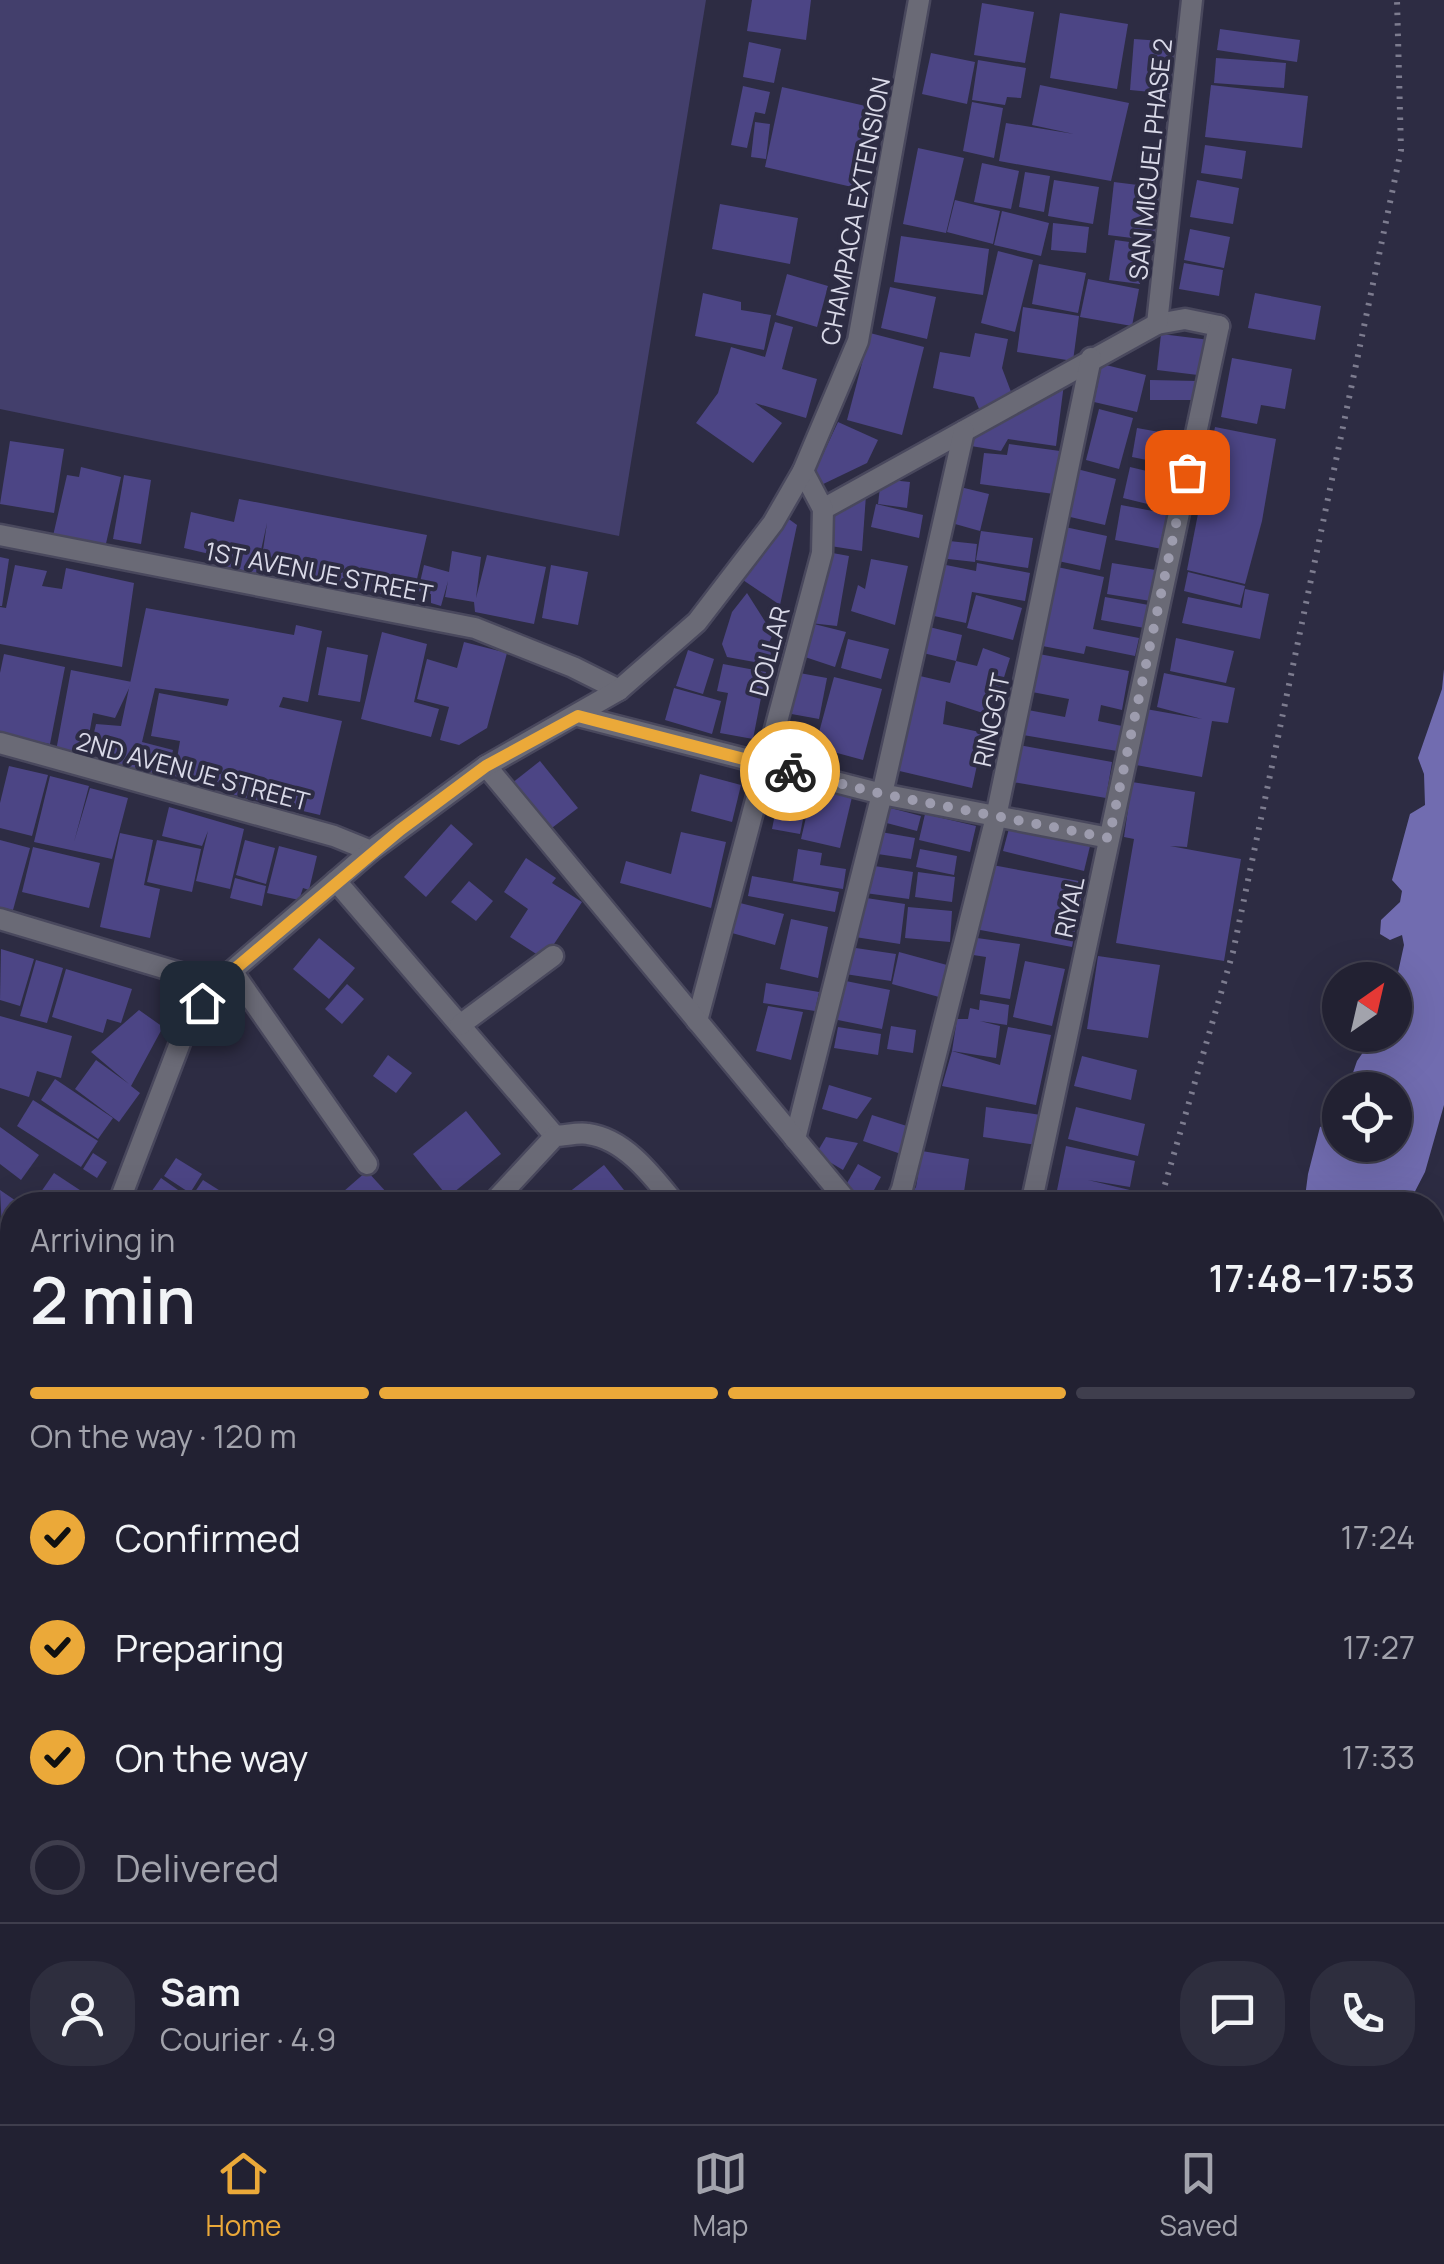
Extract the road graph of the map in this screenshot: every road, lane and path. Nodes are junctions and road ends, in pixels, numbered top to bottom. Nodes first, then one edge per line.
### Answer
1 (919, 0) edge
2 (1192, 0) edge
3 (1398, 0) edge
4 (1157, 324) junction
5 (1091, 358) junction
6 (964, 431) junction
7 (803, 471) junction
8 (823, 509) junction
9 (0, 535) edge
10 (618, 690) junction
11 (578, 716) junction
12 (0, 743) edge
13 (764, 764) junction
14 (486, 766) junction
15 (882, 794) junction
16 (996, 817) junction
17 (1109, 838) junction
18 (371, 852) junction
19 (336, 880) junction
20 (0, 919) edge
21 (553, 956) dead end
22 (225, 978) junction
23 (697, 1021) junction
24 (460, 1025) junction
25 (555, 1136) junction
26 (794, 1138) junction
27 (367, 1164) dead end
28 (123, 1192) edge
29 (503, 1192) edge
30 (665, 1192) edge
31 (839, 1192) edge
32 (900, 1192) edge
33 (1033, 1192) edge
34 (1163, 1192) edge

1 - 7 street, CHAMPACA EXTENSION
2 - 4 street, SAN MIGUEL PHASE 2
3 - 34 path
4 - 5 street
4 - 17 street, RIYAL
5 - 6 street
5 - 16 street, RINGGIT
6 - 8 street
6 - 15 street
7 - 8 street
7 - 10 street, CHAMPACA EXTENSION
8 - 13 street, DOLLAR
9 - 10 street, 1ST AVENUE STREET
10 - 11 street, CHAMPACA EXTENSION
11 - 13 street
11 - 14 street, CHAMPACA EXTENSION
12 - 18 street, 2ND AVENUE STREET
13 - 15 street
13 - 23 street, DOLLAR
14 - 18 street, CHAMPACA EXTENSION
14 - 23 street
15 - 16 street
15 - 26 street
16 - 17 street
16 - 32 street, RINGGIT
17 - 33 street, RIYAL
18 - 19 street, CHAMPACA EXTENSION
19 - 22 street, CHAMPACA EXTENSION
19 - 24 street
20 - 22 street
21 - 24 street
22 - 27 street
22 - 28 street, CHAMPACA EXTENSION
23 - 26 street
24 - 25 street
25 - 29 street
25 - 30 street
26 - 31 street

